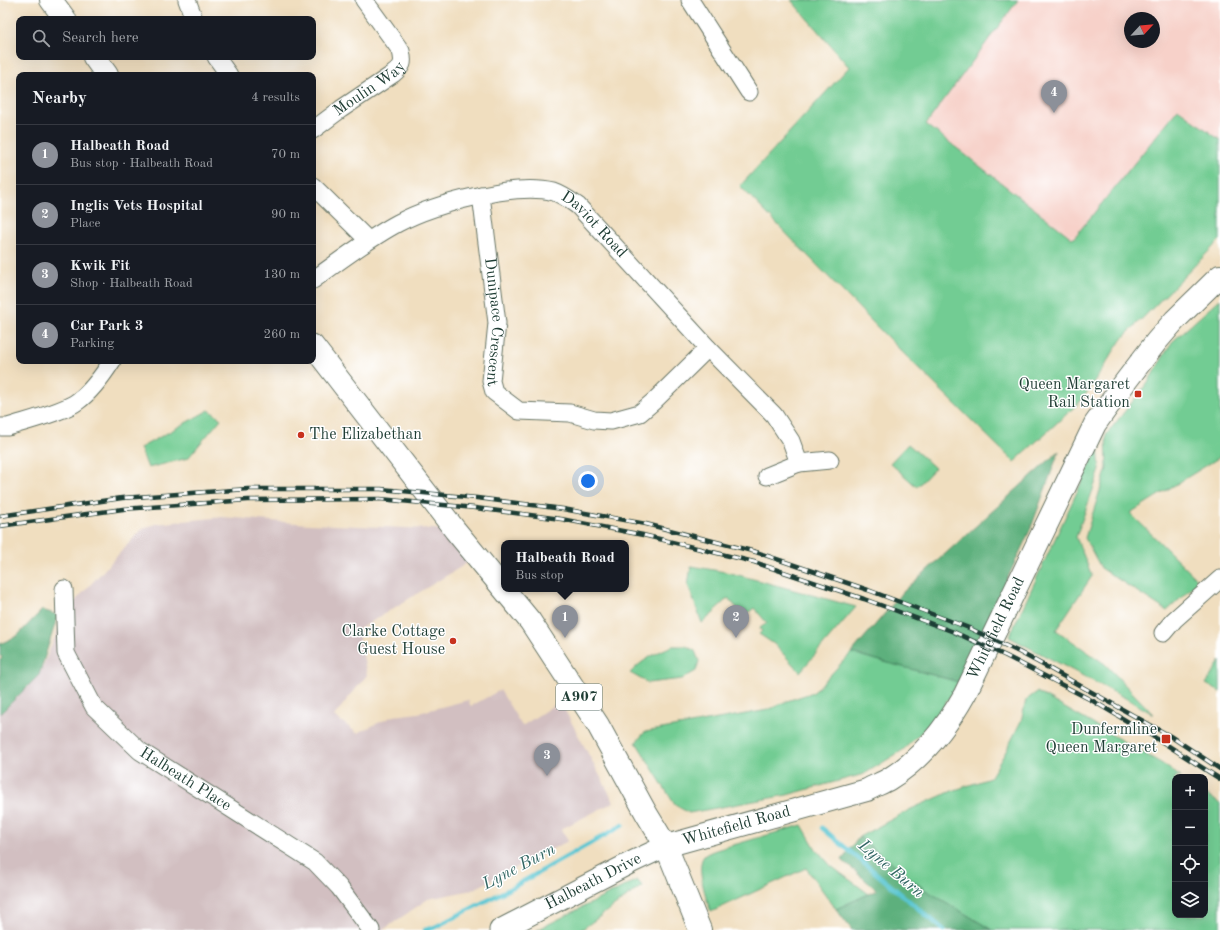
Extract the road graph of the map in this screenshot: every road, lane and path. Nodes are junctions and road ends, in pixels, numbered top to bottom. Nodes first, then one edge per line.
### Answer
1 (51, 0) edge
2 (187, 0) edge
3 (364, 0) edge
4 (690, 0) edge
5 (63, 16) edge
6 (193, 16) edge
7 (96, 60) edge
8 (218, 60) edge
9 (105, 72) edge
10 (227, 72) edge
11 (749, 92) dead end
12 (316, 128) edge
13 (316, 189) edge
14 (481, 195) junction
15 (368, 240) junction
16 (1220, 276) edge
17 (316, 278) edge
18 (708, 348) junction
19 (316, 350) edge
20 (110, 364) edge
21 (0, 428) edge
22 (830, 460) dead end
23 (799, 464) junction
24 (767, 476) dead end
25 (1220, 579) edge
26 (501, 586) edge
27 (64, 589) dead end
28 (506, 592) edge
29 (1163, 633) dead end
30 (666, 846) junction
31 (371, 930) edge
32 (500, 930) edge
33 (700, 930) edge

1 - 5 main road
2 - 6 street
3 - 12 street, Moulin Way
4 - 11 street
7 - 9 main road
8 - 10 street
13 - 15 street
14 - 15 street, Daviot Road
14 - 18 street, Daviot Road
14 - 18 street, Dunipace Crescent
15 - 17 street, Daviot Road
16 - 30 main road, Whitefield Road
18 - 23 street, Daviot Road
19 - 26 main road, A907
20 - 21 street
22 - 23 street
23 - 24 street
25 - 29 street
27 - 31 street, Halbeath Place
28 - 30 main road, A907
30 - 32 street, Halbeath Drive
30 - 33 main road, A907

